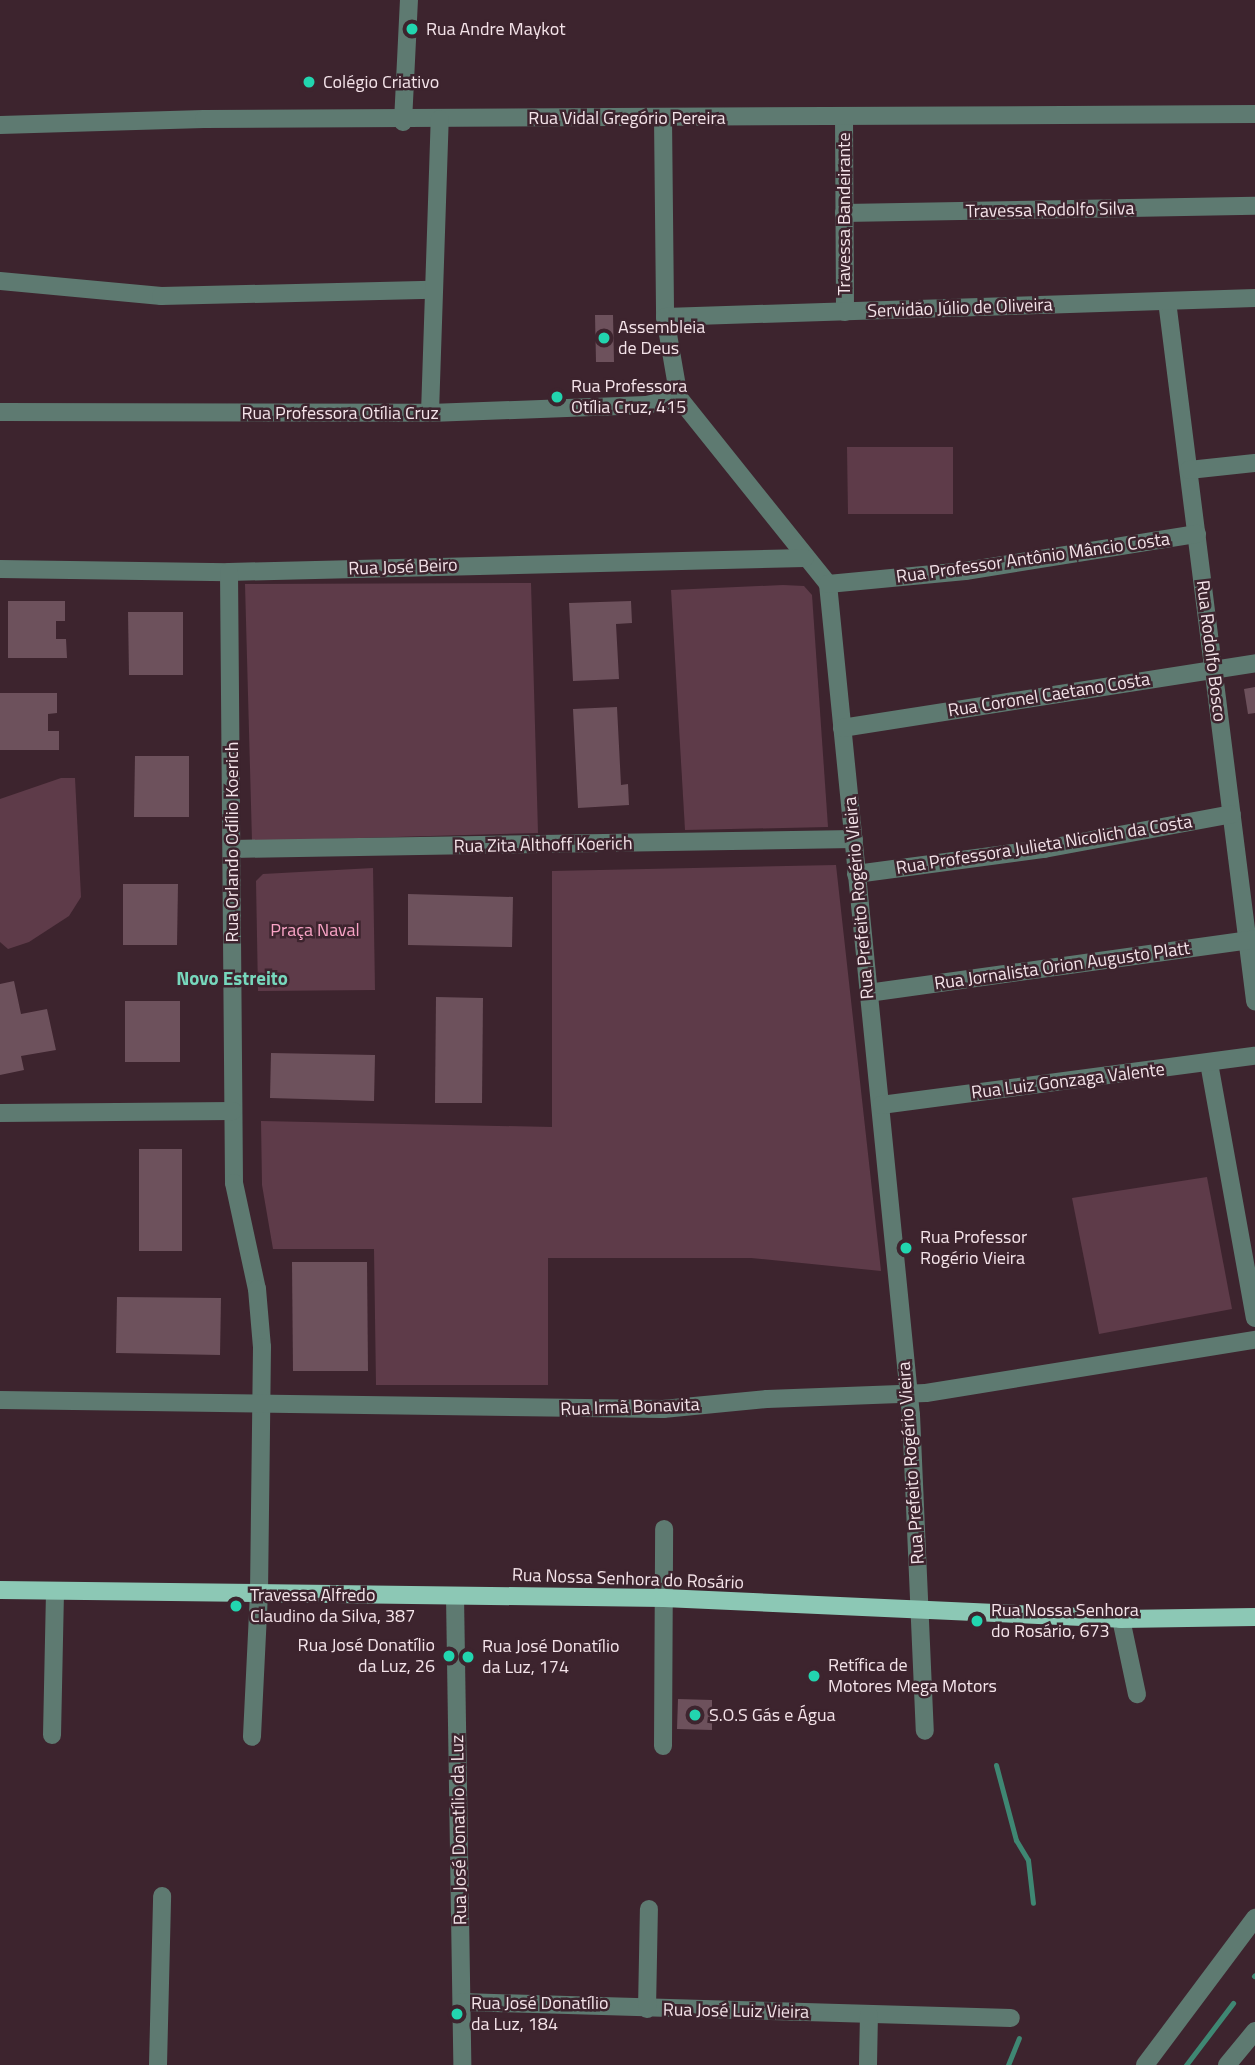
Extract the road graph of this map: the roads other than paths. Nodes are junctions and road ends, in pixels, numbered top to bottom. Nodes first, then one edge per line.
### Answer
1 (409, 0) edge
2 (1255, 114) edge
3 (844, 117) junction
4 (663, 118) junction
5 (440, 120) junction
6 (403, 122) junction
7 (0, 125) edge
8 (1255, 206) edge
9 (844, 213) junction
10 (0, 281) edge
11 (432, 290) junction
12 (1255, 298) edge
13 (1167, 301) junction
14 (845, 312) junction
15 (664, 317) junction
16 (679, 398) junction
17 (0, 412) edge
18 (430, 414) junction
19 (1255, 463) edge
20 (1189, 470) junction
21 (1197, 534) junction
22 (805, 558) junction
23 (0, 569) edge
24 (229, 572) junction
25 (828, 584) junction
26 (1255, 663) edge
27 (1213, 669) junction
28 (842, 728) junction
29 (1231, 814) junction
30 (854, 839) junction
31 (232, 849) junction
32 (856, 874) junction
33 (1252, 939) edge
34 (868, 993) junction
35 (1255, 1001) edge
36 (1255, 1056) edge
37 (1209, 1063) junction
38 (881, 1105) junction
39 (233, 1111) junction
40 (0, 1113) edge
41 (1255, 1318) edge
42 (1255, 1340) edge
43 (907, 1394) junction
44 (0, 1400) edge
45 (261, 1404) junction
46 (664, 1529) dead end
47 (0, 1590) edge
48 (55, 1591) junction
49 (259, 1592) junction
50 (456, 1596) junction
51 (664, 1598) junction
52 (918, 1611) junction
53 (1255, 1617) edge
54 (1121, 1619) junction
55 (1137, 1694) dead end
56 (925, 1731) dead end
57 (52, 1735) dead end
58 (252, 1737) dead end
59 (663, 1746) dead end
60 (162, 1896) dead end
61 (649, 1909) dead end
62 (1255, 1918) edge
63 (462, 2002) junction
64 (647, 2009) junction
65 (869, 2015) junction
66 (1011, 2018) dead end
67 (1255, 2031) edge
68 (158, 2065) edge
69 (462, 2065) edge
70 (868, 2065) edge
71 (1145, 2065) edge
72 (1227, 2065) edge

1 - 6 street
2 - 3 street, Rua Vidal Gregório Pereira
3 - 4 street, Rua Vidal Gregório Pereira
3 - 9 street, Travessa Bandeirante
4 - 5 street, Rua Vidal Gregório Pereira
4 - 15 street
5 - 6 street, Rua Vidal Gregório Pereira
5 - 11 street
6 - 7 street, Rua Vidal Gregório Pereira
8 - 9 street, Travessa Rodolfo Silva
9 - 14 street, Travessa Bandeirante
10 - 11 street
11 - 18 street
12 - 13 street, Servidão Júlio de Oliveira
13 - 14 street, Servidão Júlio de Oliveira
13 - 20 street, Rua Rodolfo Bosco
14 - 15 street, Servidão Júlio de Oliveira
15 - 16 street
16 - 18 street, Rua Professora Otília Cruz
16 - 22 street
17 - 18 street, Rua Professora Otília Cruz
19 - 20 street
20 - 21 street, Rua Rodolfo Bosco
21 - 25 street, Rua Professor Antônio Mâncio Costa
21 - 27 street, Rua Rodolfo Bosco
22 - 24 street, Rua José Beiro
22 - 25 street
23 - 24 street, Rua José Beiro
24 - 31 street, Rua Orlando Odílio Koerich
25 - 28 street, Rua Prefeito Rogério Vieira
26 - 27 street, Rua Coronel Caetano Costa
27 - 28 street, Rua Coronel Caetano Costa
27 - 29 street, Rua Rodolfo Bosco
28 - 30 street, Rua Prefeito Rogério Vieira
29 - 32 street, Rua Professora Julieta Nicolich da Costa
29 - 33 street, Rua Rodolfo Bosco
30 - 31 street, Rua Zita Althoff Koerich
30 - 32 street, Rua Prefeito Rogério Vieira
31 - 39 street, Rua Orlando Odílio Koerich
32 - 34 street, Rua Prefeito Rogério Vieira
33 - 34 street, Rua Jornalista Orion Augusto Platt
33 - 35 street, Rua Rodolfo Bosco
34 - 38 street, Rua Prefeito Rogério Vieira
36 - 37 street, Rua Luiz Gonzaga Valente
37 - 38 street, Rua Luiz Gonzaga Valente
37 - 41 street
38 - 43 street, Rua Prefeito Rogério Vieira
39 - 40 street
39 - 45 street, Rua Orlando Odílio Koerich
42 - 43 street, Rua Irmã Bonavita
43 - 45 street, Rua Irmã Bonavita
43 - 52 street, Rua Prefeito Rogério Vieira
44 - 45 street, Rua Irmã Bonavita
45 - 49 street, Rua Orlando Odílio Koerich
46 - 51 street
47 - 48 main road, Rua Nossa Senhora do Rosário
48 - 49 main road, Rua Nossa Senhora do Rosário
48 - 57 street
49 - 50 main road, Rua Nossa Senhora do Rosário
49 - 58 street, Rua Orlando Odílio Koerich
50 - 51 main road, Rua Nossa Senhora do Rosário
50 - 63 street, Rua José Donatílio da Luz
51 - 52 main road, Rua Nossa Senhora do Rosário
51 - 59 street
52 - 54 main road, Rua Nossa Senhora do Rosário
52 - 56 street, Rua Prefeito Rogério Vieira
53 - 54 main road, Rua Nossa Senhora do Rosário
54 - 55 street
60 - 68 street
61 - 64 street
62 - 71 street
63 - 64 street, Rua José Luiz Vieira
63 - 69 street, Rua José Donatílio da Luz
64 - 65 street, Rua José Luiz Vieira
65 - 66 street, Rua José Luiz Vieira
65 - 70 street
67 - 72 street

